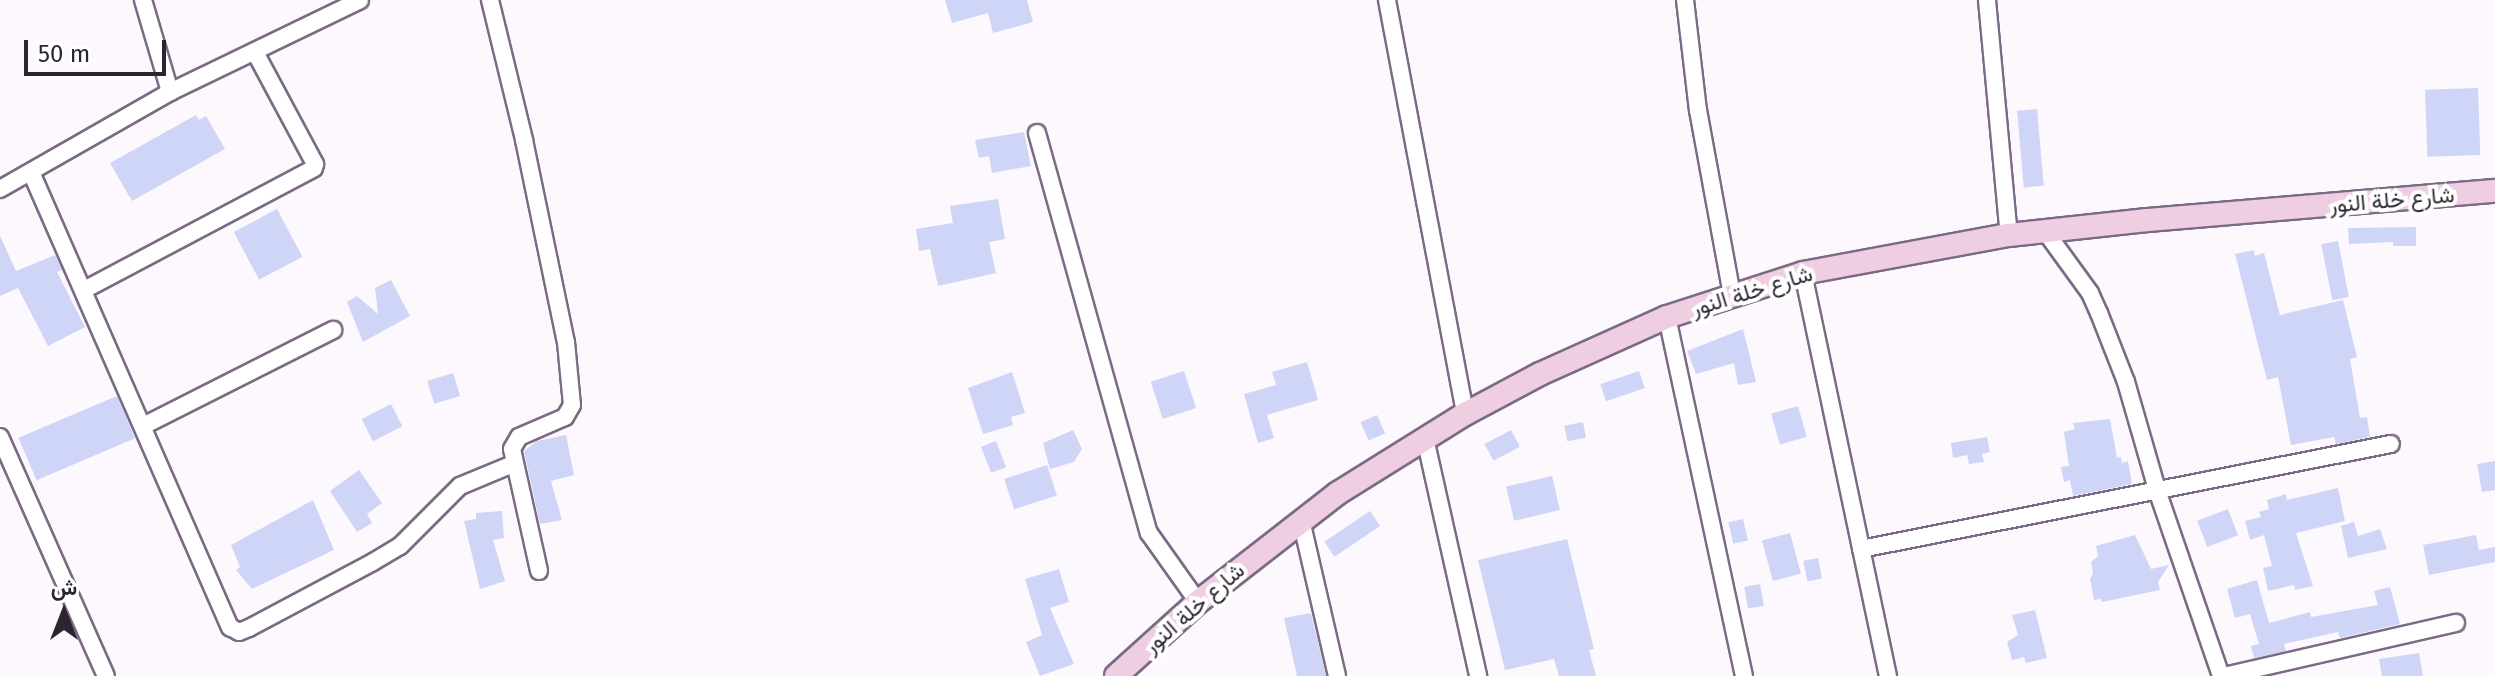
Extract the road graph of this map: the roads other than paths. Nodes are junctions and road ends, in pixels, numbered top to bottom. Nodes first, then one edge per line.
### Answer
1 (143, 0) edge
2 (360, 0) edge
3 (490, 0) edge
4 (1387, 0) edge
5 (1685, 0) edge
6 (1987, 0) edge
7 (255, 52) junction
8 (170, 92) junction
9 (1037, 133) dead end
10 (31, 172) junction
11 (0, 189) edge
12 (2495, 191) edge
13 (2045, 231) junction
14 (2009, 235) junction
15 (1803, 273) junction
16 (84, 290) junction
17 (1732, 295) junction
18 (1667, 317) junction
19 (333, 330) dead end
20 (1465, 414) junction
21 (145, 425) junction
22 (0, 437) edge
23 (1425, 438) junction
24 (2391, 444) dead end
25 (513, 464) junction
26 (2158, 493) junction
27 (1301, 520) junction
28 (1861, 549) junction
29 (539, 571) dead end
30 (1198, 602) junction
31 (2456, 623) dead end
32 (106, 676) edge
33 (1116, 676) edge
34 (1337, 676) edge
35 (1478, 676) edge
36 (1744, 676) edge
37 (1888, 676) edge
38 (2222, 676) edge

1 - 8 street
2 - 7 street
3 - 25 street
4 - 20 street
5 - 17 street
6 - 14 street
7 - 8 street
7 - 16 street
8 - 10 street
9 - 30 street
10 - 11 street
10 - 16 street
12 - 13 street, شارع خلة النور
13 - 14 street, شارع خلة النور
13 - 26 street
14 - 15 street, شارع خلة النور
15 - 17 street, شارع خلة النور
15 - 28 street
16 - 21 street
17 - 18 street, شارع خلة النور
18 - 20 street, شارع خلة النور
18 - 36 street
19 - 21 street
20 - 23 street, شارع خلة النور
21 - 25 street
22 - 32 street
23 - 27 street, شارع خلة النور
23 - 35 street
24 - 26 street
25 - 29 street
26 - 28 street
26 - 38 street
27 - 30 street, شارع خلة النور
27 - 34 street
28 - 37 street
30 - 33 street, شارع خلة النور
31 - 38 street

